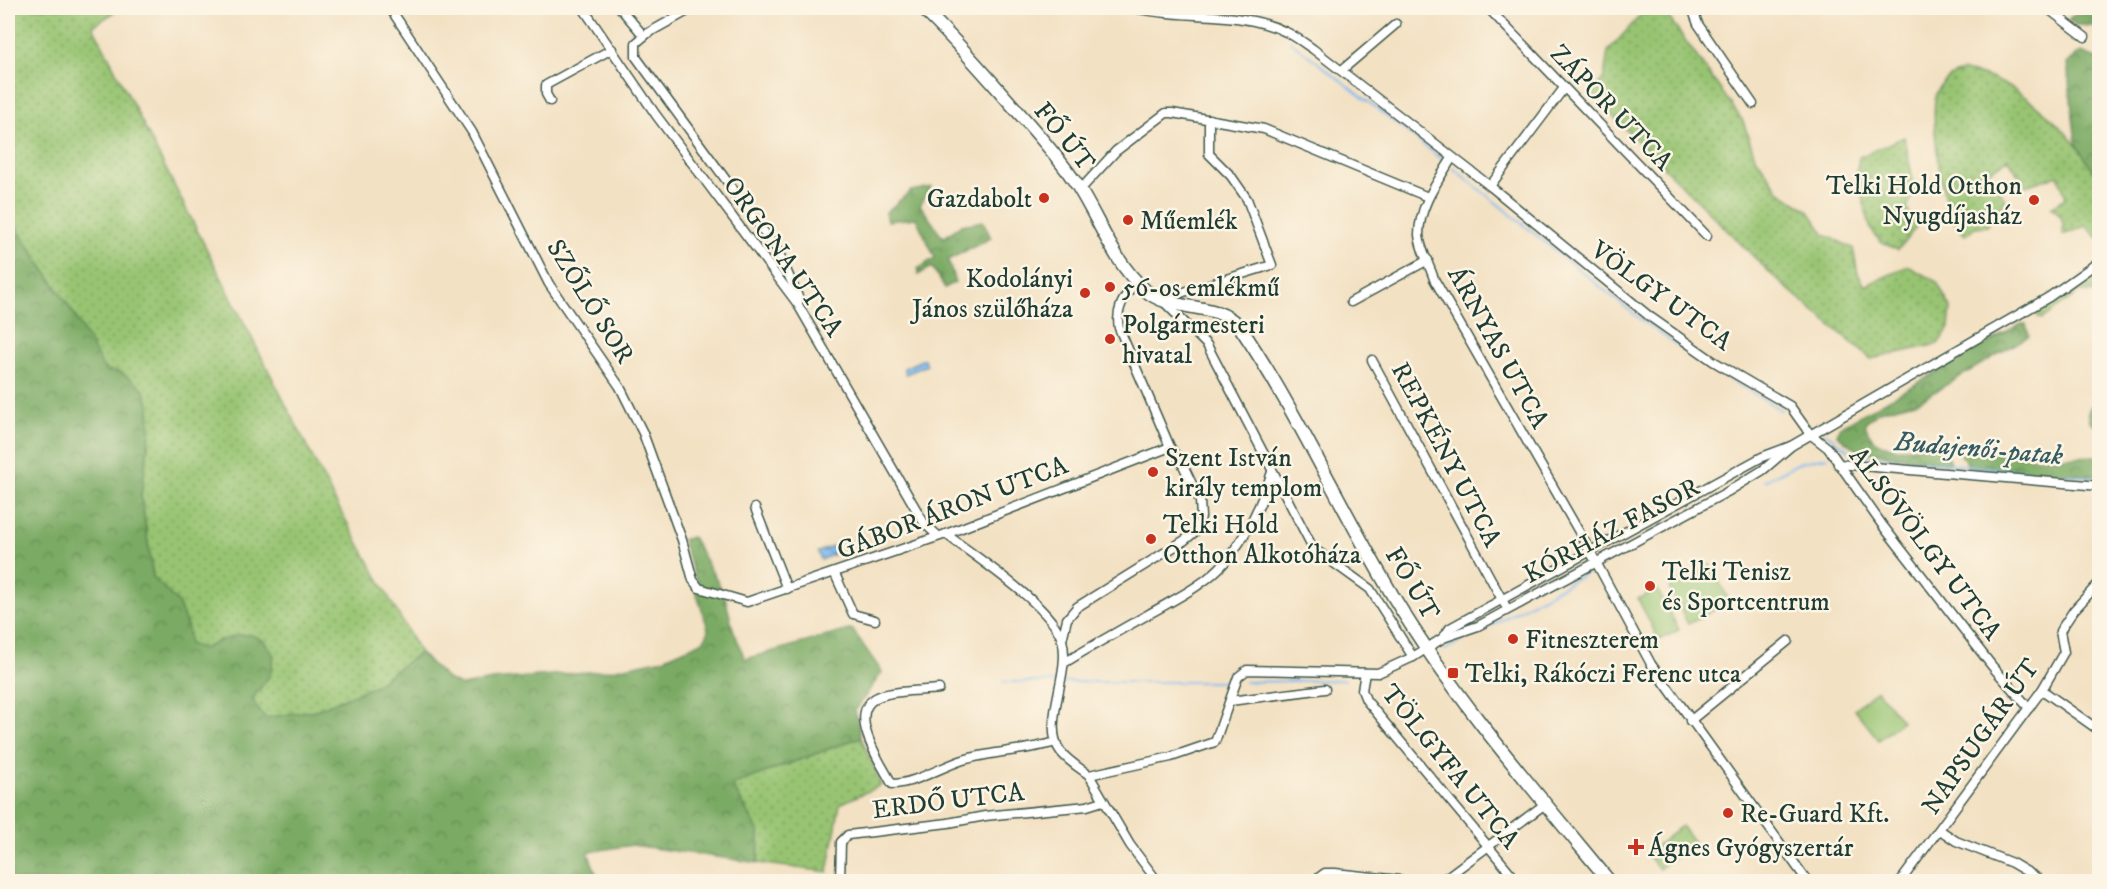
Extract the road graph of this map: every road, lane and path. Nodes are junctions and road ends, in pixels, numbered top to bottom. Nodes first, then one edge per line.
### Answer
1 (390, 8) edge
2 (582, 8) edge
3 (620, 8) edge
4 (693, 8) edge
5 (922, 8) edge
6 (1134, 8) edge
7 (1217, 8) edge
8 (1488, 8) edge
9 (1692, 8) edge
10 (2047, 8) edge
11 (1212, 17) junction
12 (1396, 24) dead end
13 (644, 36) junction
14 (2085, 38) dead end
15 (612, 49) junction
16 (1342, 70) junction
17 (1564, 88) junction
18 (550, 101) dead end
19 (1753, 104) dead end
20 (1209, 119) junction
21 (1452, 158) junction
22 (1490, 186) junction
23 (1080, 190) junction
24 (1428, 196) junction
25 (1707, 236) dead end
26 (1428, 260) junction
27 (2100, 261) edge
28 (1136, 280) junction
29 (1161, 299) junction
30 (1351, 302) dead end
31 (797, 303) junction
32 (1372, 360) dead end
33 (1810, 434) junction
34 (1791, 446) junction
35 (1170, 447) junction
36 (1838, 464) junction
37 (1272, 472) junction
38 (1739, 472) junction
39 (1744, 481) junction
40 (2100, 486) edge
41 (755, 508) dead end
42 (942, 535) junction
43 (1590, 551) junction
44 (1596, 561) junction
45 (835, 574) junction
46 (2100, 582) edge
47 (787, 589) junction
48 (1502, 600) junction
49 (747, 602) joint
50 (1508, 609) junction
51 (875, 620) dead end
52 (1443, 638) junction
53 (1062, 640) junction
54 (1788, 641) dead end
55 (1427, 648) junction
56 (1413, 657) junction
57 (1064, 663) junction
58 (1365, 673) junction
59 (939, 689) dead end
60 (1325, 689) dead end
61 (2042, 690) junction
62 (1230, 701) junction
63 (2030, 708) junction
64 (1690, 721) junction
65 (2100, 732) edge
66 (1056, 742) junction
67 (1089, 775) junction
68 (1103, 801) junction
69 (1545, 804) junction
70 (1940, 830) junction
71 (1489, 845) junction
72 (1438, 881) edge
73 (840, 882) edge
74 (1158, 882) edge
75 (1313, 882) edge
76 (1418, 882) edge
77 (1518, 882) edge
78 (1610, 882) edge
79 (1808, 882) edge
80 (1900, 882) edge
81 (2044, 882) edge

1 - 49 street, SZŐLŐ SOR
2 - 15 street, ORGONA UTCA
3 - 13 street
4 - 13 street
5 - 23 main road, FŐ ÚT
6 - 11 street
7 - 11 street
8 - 17 street, ZÁPOR UTCA
9 - 19 street
10 - 14 street
11 - 16 street
12 - 16 street
13 - 31 street
15 - 18 street
15 - 31 street, ORGONA UTCA
16 - 21 street
17 - 22 street
17 - 25 street, ZÁPOR UTCA
20 - 23 street
20 - 24 street
20 - 29 street
21 - 22 street
21 - 24 street, ÁRNYAS UTCA
22 - 33 street, VÖLGY UTCA
23 - 28 main road, FŐ ÚT
24 - 26 street, ÁRNYAS UTCA
26 - 30 street
26 - 43 street, ÁRNYAS UTCA
27 - 33 street, KÓRHÁZ FASOR
28 - 29 main road, FŐ ÚT
28 - 35 street
29 - 37 street, FŐ ÚT
29 - 55 main road, FŐ ÚT
31 - 42 street, ORGONA UTCA
32 - 48 street, REPKÉNY UTCA
33 - 34 street, KÓRHÁZ FASOR
33 - 36 street, ALSÓVÖLGY UTCA
34 - 38 street, KÓRHÁZ FASOR
34 - 39 street, KÓRHÁZ FASOR
35 - 42 street, GÁBOR ÁRON UTCA
35 - 53 street
36 - 40 street
36 - 63 street, ALSÓVÖLGY UTCA
37 - 56 street, FŐ ÚT
37 - 57 street
38 - 39 street
38 - 43 street, KÓRHÁZ FASOR
39 - 44 street, KÓRHÁZ FASOR
41 - 47 street
42 - 45 street, GÁBOR ÁRON UTCA
42 - 53 street, ORGONA UTCA
43 - 44 street, ÁRNYAS UTCA
43 - 48 street, KÓRHÁZ FASOR
44 - 50 street, KÓRHÁZ FASOR
44 - 64 street, ÁRNYAS UTCA
45 - 47 street, GÁBOR ÁRON UTCA
45 - 51 street
46 - 61 street, NAPSUGÁR ÚT
47 - 49 street, GÁBOR ÁRON UTCA
48 - 50 street, REPKÉNY UTCA
48 - 52 street, KÓRHÁZ FASOR
50 - 52 street, KÓRHÁZ FASOR
52 - 55 street, KÓRHÁZ FASOR
53 - 57 street
54 - 64 street
55 - 56 street, KÓRHÁZ FASOR
55 - 69 main road, FŐ ÚT
56 - 58 street, KÓRHÁZ FASOR
57 - 66 street
58 - 62 street, KÓRHÁZ FASOR
58 - 71 street, TÖLGYFA UTCA
59 - 66 street
60 - 62 street
61 - 63 street, NAPSUGÁR ÚT
61 - 65 street
62 - 67 street, KÓRHÁZ FASOR
63 - 70 street, NAPSUGÁR ÚT
64 - 79 street, ÁRNYAS UTCA
66 - 67 street
67 - 68 street
68 - 73 street, ERDŐ UTCA
68 - 74 street
69 - 71 street
69 - 78 main road, FŐ ÚT
70 - 80 street, NAPSUGÁR ÚT
70 - 81 street
71 - 72 street
71 - 77 street, TÖLGYFA UTCA
75 - 76 street

